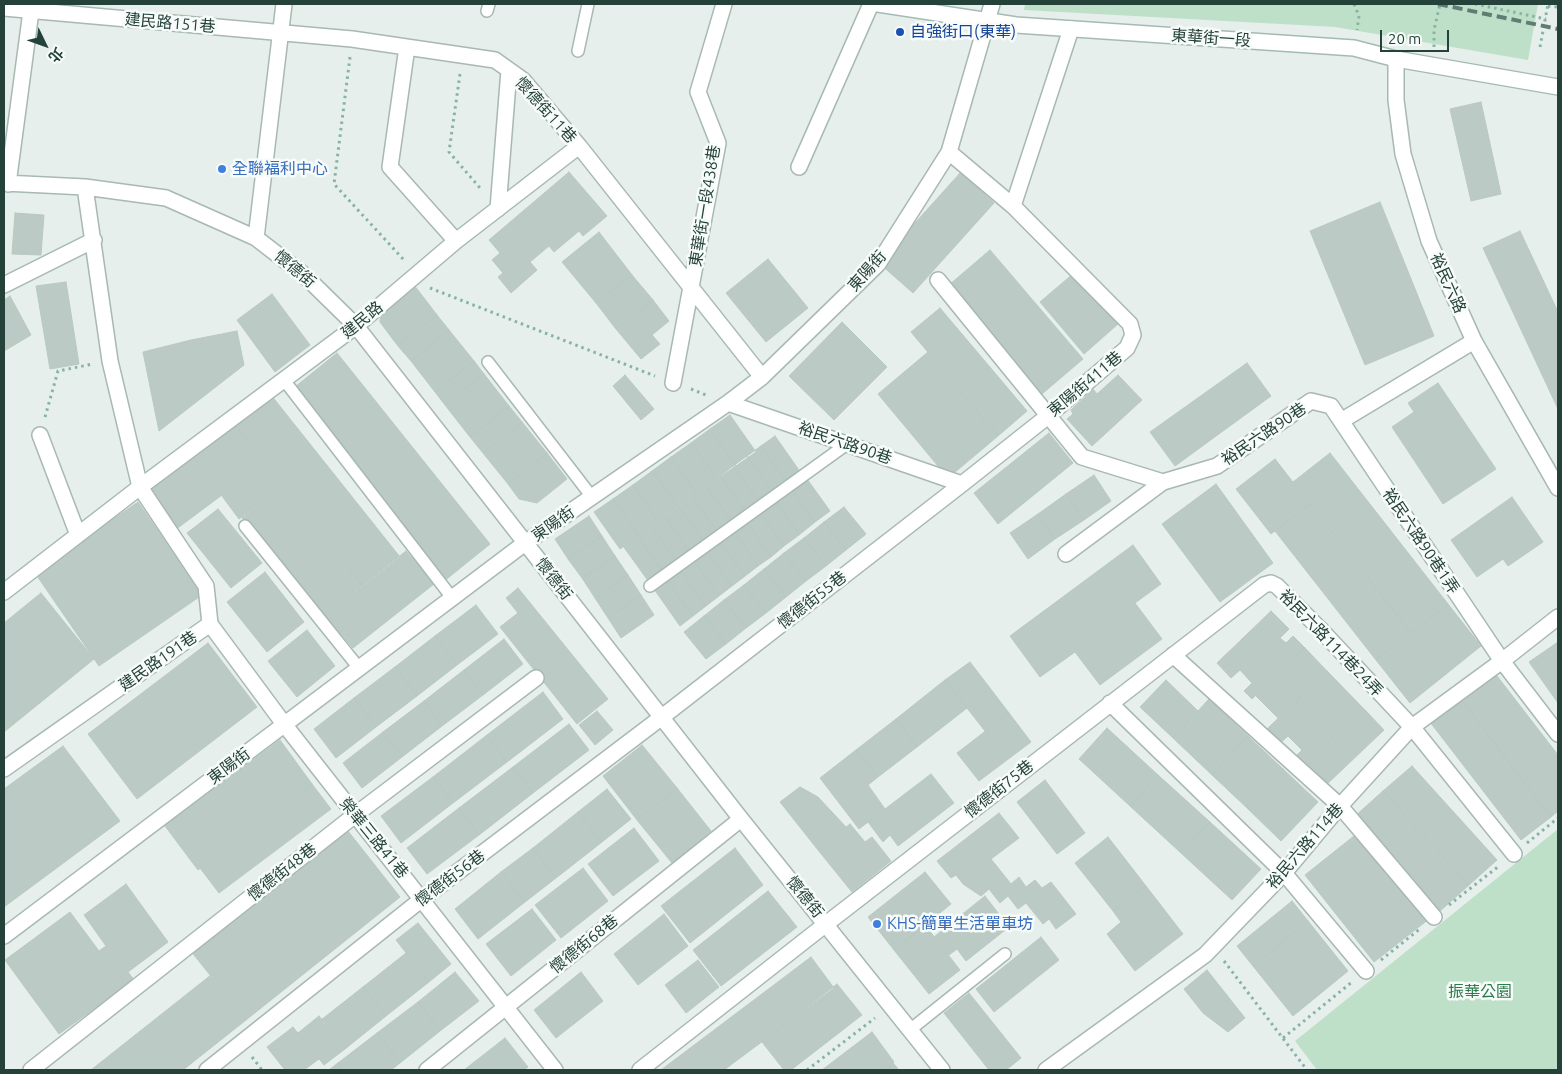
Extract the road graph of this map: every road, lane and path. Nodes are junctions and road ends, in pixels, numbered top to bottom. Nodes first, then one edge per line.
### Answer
1 (284, 4) edge
2 (588, 4) edge
3 (724, 4) edge
4 (871, 4) edge
5 (878, 4) edge
6 (992, 4) edge
7 (1354, 4) edge
8 (1440, 4) edge
9 (1475, 4) edge
10 (1548, 5) edge
11 (32, 7) edge
12 (1558, 7) edge
13 (4, 8) edge
14 (1546, 18) junction
15 (987, 21) junction
16 (1071, 29) junction
17 (1357, 30) dead end
18 (280, 33) junction
19 (352, 38) junction
20 (407, 47) junction
21 (1434, 47) dead end
22 (1540, 47) dead end
23 (578, 51) dead end
24 (462, 55) junction
25 (1396, 59) junction
26 (509, 70) junction
27 (1558, 87) edge
28 (579, 146) junction
29 (949, 152) junction
30 (799, 167) dead end
31 (6, 184) edge
32 (85, 187) junction
33 (1013, 206) junction
34 (498, 209) junction
35 (256, 238) junction
36 (94, 240) junction
37 (456, 241) junction
38 (414, 277) junction
39 (938, 280) dead end
40 (4, 285) edge
41 (691, 287) junction
42 (356, 326) junction
43 (1474, 341) junction
44 (110, 361) junction
45 (488, 362) dead end
46 (762, 377) junction
47 (284, 380) junction
48 (673, 383) junction
49 (728, 403) junction
50 (1048, 416) junction
51 (1341, 421) junction
52 (40, 435) joint
53 (847, 444) junction
54 (1164, 482) junction
55 (962, 484) junction
56 (140, 487) junction
57 (1558, 488) edge
58 (592, 497) junction
59 (245, 526) dead end
60 (78, 535) junction
61 (525, 544) junction
62 (1066, 554) dead end
63 (650, 586) dead end
64 (4, 592) edge
65 (453, 599) junction
66 (1558, 617) edge
67 (210, 624) junction
68 (1173, 655) junction
69 (1502, 661) junction
70 (359, 668) junction
71 (536, 678) dead end
72 (1110, 703) junction
73 (662, 716) junction
74 (284, 724) junction
75 (1412, 727) junction
76 (1558, 734) edge
77 (4, 770) edge
78 (1340, 806) junction
79 (355, 815) junction
80 (741, 818) junction
81 (1514, 854) dead end
82 (1284, 873) junction
83 (422, 899) junction
84 (1434, 917) dead end
85 (826, 924) junction
86 (4, 936) edge
87 (1213, 946) junction
88 (1005, 954) dead end
89 (1366, 971) dead end
90 (892, 1005) junction
91 (506, 1007) junction
92 (911, 1029) junction
93 (31, 1070) edge
94 (207, 1070) edge
95 (427, 1070) edge
96 (555, 1070) edge
97 (640, 1070) edge
98 (807, 1070) edge
99 (942, 1070) edge
100 (1046, 1070) edge
101 (1307, 1070) edge

1 - 18 street
2 - 23 lane
3 - 41 street, 東華街一段438巷
4 - 30 street
5 - 15 street, 東華街一段
6 - 15 street, 東陽街
7 - 17 path
8 - 21 path
9 - 14 path
10 - 12 path
10 - 14 path
11 - 13 street, 建民路151巷
11 - 18 street, 建民路151巷
11 - 31 street
14 - 22 path
15 - 16 street, 東華街一段
15 - 29 street, 東陽街
16 - 25 street, 東華街一段
16 - 33 street
18 - 19 street, 懷德街11巷
18 - 35 street
19 - 20 street, 懷德街11巷
19 - 38 path
20 - 24 street, 懷德街11巷
20 - 37 street
24 - 26 street, 懷德街11巷
24 - 34 path
25 - 27 street, 東華街一段
25 - 43 street, 裕民六路
26 - 28 street, 懷德街11巷
26 - 34 street
28 - 34 street, 建民路
28 - 41 street, 懷德街11巷
29 - 33 street, 東陽街411巷
29 - 46 street, 東陽街
31 - 32 street, 懷德街
32 - 35 street, 懷德街
32 - 36 street
33 - 50 street, 東陽街411巷
34 - 37 street, 建民路
35 - 42 street, 懷德街
36 - 40 street
36 - 44 street
37 - 38 street, 建民路
38 - 42 street, 建民路
38 - 48 path
39 - 50 street
41 - 46 street, 懷德街11巷
41 - 48 street, 東華街一段438巷
42 - 47 street, 建民路
42 - 61 street, 懷德街
43 - 51 street
43 - 57 street, 裕民六路
44 - 52 path
44 - 56 street
45 - 58 lane
46 - 49 street, 東陽街
47 - 56 street, 建民路
47 - 65 lane
48 - 49 path
49 - 53 street, 裕民六路90巷
49 - 58 street, 東陽街
50 - 54 street
50 - 55 street, 東陽街411巷
51 - 54 street, 裕民六路90巷
51 - 69 street, 裕民六路90巷1弄
52 - 60 street
53 - 55 street, 裕民六路90巷
53 - 63 lane
54 - 62 street
55 - 73 street, 懷德街55巷
56 - 60 street, 建民路
56 - 67 street
58 - 61 street, 東陽街
59 - 70 lane
60 - 64 street, 建民路
61 - 65 street, 東陽街
61 - 73 street, 懷德街
65 - 70 street, 東陽街
66 - 69 street, 裕民六路114巷
67 - 74 street, 建民路191巷
67 - 77 street, 建民路191巷
68 - 72 street, 懷德街75巷
68 - 75 street, 裕民六路114巷24弄
68 - 78 street
69 - 75 street, 裕民六路114巷
69 - 76 street, 裕民六路90巷1弄
70 - 74 street, 東陽街
71 - 79 street, 懷德街48巷
72 - 82 street
72 - 85 street, 懷德街75巷
73 - 80 street, 懷德街
73 - 83 street, 懷德街56巷
74 - 79 street, 榮華三路41巷
74 - 86 street, 東陽街
75 - 78 street, 裕民六路114巷
75 - 81 street
78 - 82 street, 裕民六路114巷
78 - 84 street
79 - 83 street, 榮華三路41巷
79 - 93 street, 懷德街48巷
80 - 85 street, 懷德街
80 - 91 street, 懷德街68巷
82 - 87 street, 裕民六路114巷
82 - 89 street
83 - 91 street, 榮華三路41巷
83 - 94 street, 懷德街56巷
85 - 90 street, 懷德街
85 - 97 street, 懷德街75巷
87 - 100 street, 裕民六路114巷
87 - 101 path
88 - 92 lane
90 - 92 street, 懷德街
90 - 98 path
91 - 95 street, 懷德街68巷
91 - 96 street, 榮華三路41巷
92 - 99 street, 懷德街

